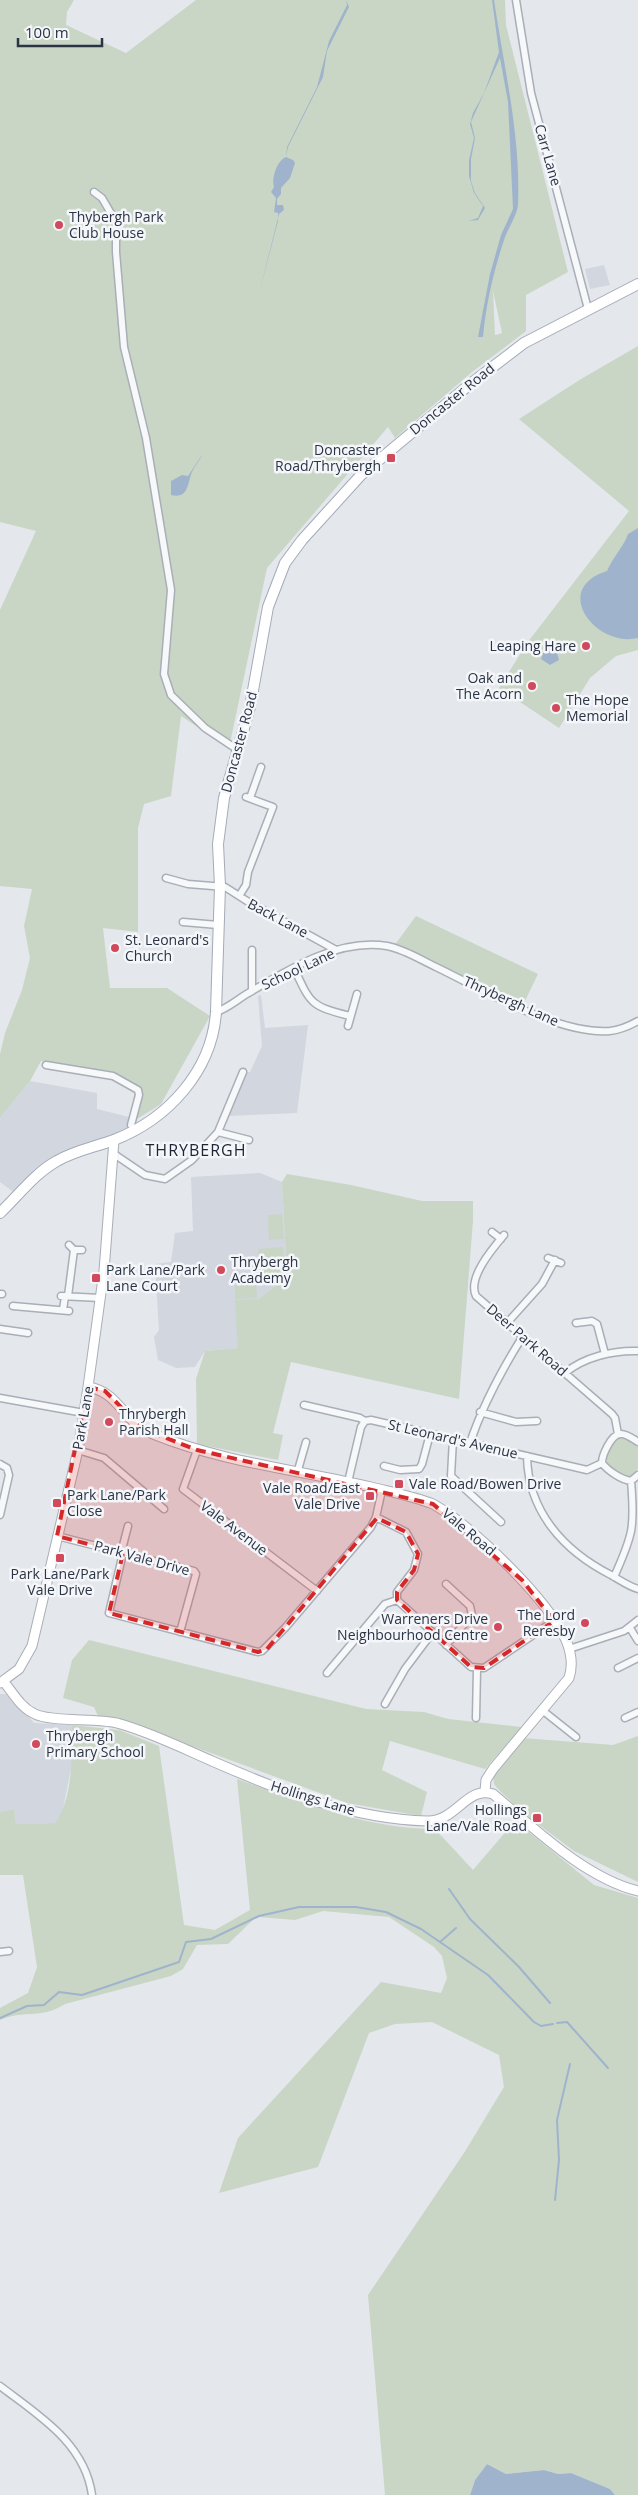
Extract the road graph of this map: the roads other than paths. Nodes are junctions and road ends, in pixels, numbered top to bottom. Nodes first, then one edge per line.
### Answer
1 (516, 0) edge
2 (94, 192) dead end
3 (638, 284) edge
4 (588, 309) junction
5 (238, 750) junction
6 (261, 767) dead end
7 (166, 878) dead end
8 (220, 886) junction
9 (239, 896) junction
10 (183, 922) dead end
11 (218, 925) junction
12 (387, 946) joint
13 (252, 950) dead end
14 (336, 950) junction
15 (294, 968) junction
16 (252, 991) junction
17 (357, 994) dead end
18 (216, 1012) junction
19 (350, 1016) junction
20 (638, 1021) edge
21 (348, 1026) dead end
22 (46, 1064) dead end
23 (243, 1072) dead end
24 (131, 1125) dead end
25 (218, 1132) junction
26 (114, 1140) junction
27 (249, 1140) dead end
28 (114, 1154) junction
29 (0, 1213) edge
30 (492, 1232) dead end
31 (75, 1248) dead end
32 (555, 1260) dead end
33 (65, 1296) junction
34 (100, 1298) junction
35 (13, 1306) dead end
36 (507, 1323) junction
37 (576, 1323) dead end
38 (0, 1329) edge
39 (28, 1333) dead end
40 (524, 1336) junction
41 (638, 1351) edge
42 (605, 1354) junction
43 (565, 1373) junction
44 (88, 1387) junction
45 (0, 1398) edge
46 (304, 1405) dead end
47 (480, 1412) junction
48 (84, 1413) junction
49 (365, 1421) junction
50 (537, 1421) dead end
51 (430, 1434) junction
52 (618, 1434) junction
53 (453, 1439) junction
54 (306, 1442) dead end
55 (638, 1442) edge
56 (470, 1443) junction
57 (78, 1450) junction
58 (197, 1450) junction
59 (527, 1456) junction
60 (602, 1463) junction
61 (0, 1464) edge
62 (384, 1466) dead end
63 (298, 1470) junction
64 (638, 1475) edge
65 (632, 1481) junction
66 (348, 1482) junction
67 (382, 1490) junction
68 (164, 1509) dead end
69 (0, 1515) edge
70 (376, 1517) junction
71 (501, 1522) dead end
72 (128, 1526) dead end
73 (57, 1536) junction
74 (122, 1553) junction
75 (614, 1577) junction
76 (446, 1584) dead end
77 (638, 1589) edge
78 (317, 1591) junction
79 (397, 1600) junction
80 (638, 1620) edge
81 (554, 1621) junction
82 (630, 1628) junction
83 (180, 1632) junction
84 (432, 1633) junction
85 (638, 1641) edge
86 (446, 1645) junction
87 (569, 1649) junction
88 (638, 1658) edge
89 (618, 1668) dead end
90 (477, 1669) junction
91 (327, 1673) dead end
92 (2, 1683) edge
93 (385, 1704) dead end
94 (542, 1710) junction
95 (638, 1712) edge
96 (476, 1718) dead end
97 (626, 1718) dead end
98 (576, 1737) dead end
99 (485, 1791) junction
100 (638, 1891) edge
101 (9, 1951) dead end
102 (0, 1952) edge
103 (0, 2386) edge
104 (92, 2495) edge

1 - 4 street, Carr Lane
2 - 5 street
3 - 4 main road, Doncaster Road
4 - 5 main road, Doncaster Road
5 - 8 main road, Doncaster Road
6 - 9 street
7 - 8 street
8 - 9 street, Back Lane
8 - 11 main road, Doncaster Road
9 - 14 street, Back Lane
10 - 11 street
11 - 18 main road, Doncaster Road
12 - 14 street, School Lane
12 - 20 street, Thrybergh Lane
13 - 16 street
14 - 15 street, School Lane
15 - 16 street, School Lane
15 - 19 street
16 - 18 street, School Lane
17 - 19 street
18 - 26 main road, Doncaster Road
19 - 21 street
22 - 24 street
23 - 25 street
25 - 27 street
25 - 28 street
26 - 28 street, Park Lane
26 - 29 main road, Doncaster Road
28 - 34 street, Park Lane
30 - 36 street, Deer Park Road
31 - 33 street
32 - 36 street
33 - 34 street
33 - 35 street
34 - 44 street, Park Lane
36 - 40 street, Deer Park Road
37 - 42 street
38 - 39 street
40 - 43 street, Deer Park Road
40 - 47 street
41 - 42 street
42 - 43 street
43 - 52 street, Deer Park Road
44 - 48 street, Park Lane
44 - 58 street, Vale Road
45 - 48 street
46 - 49 street, St Leonard's Avenue
47 - 50 street
47 - 56 street
48 - 57 street, Park Lane
49 - 51 street, St Leonard's Avenue
49 - 66 street
51 - 53 street, St Leonard's Avenue
51 - 62 street
52 - 55 street
52 - 60 street
53 - 56 street, St Leonard's Avenue
53 - 71 street
54 - 63 street
56 - 59 street, St Leonard's Avenue
57 - 68 street
57 - 73 street, Park Lane
58 - 63 street, Vale Road
58 - 78 street, Vale Avenue
59 - 60 street, St Leonard's Avenue
59 - 75 street
60 - 65 street
61 - 69 street
63 - 66 street, Vale Road
64 - 65 street
65 - 75 street
66 - 67 street, Vale Road
67 - 70 street
67 - 81 street, Vale Road
70 - 78 street
70 - 79 street
72 - 74 street
73 - 74 street, Park Vale Drive
73 - 92 street, Park Lane
74 - 83 street
74 - 83 street, Park Vale Drive
75 - 77 street
76 - 86 street
78 - 83 street
79 - 84 street
79 - 91 street
80 - 82 street
81 - 87 street, Vale Road
81 - 90 street
82 - 85 street
82 - 87 street
84 - 86 street
84 - 93 street
86 - 90 street
87 - 94 street, Vale Road
88 - 89 street
90 - 96 street
92 - 99 street, Hollings Lane
94 - 98 street
94 - 99 street, Vale Road
95 - 97 street
99 - 100 street
101 - 102 street
103 - 104 street

